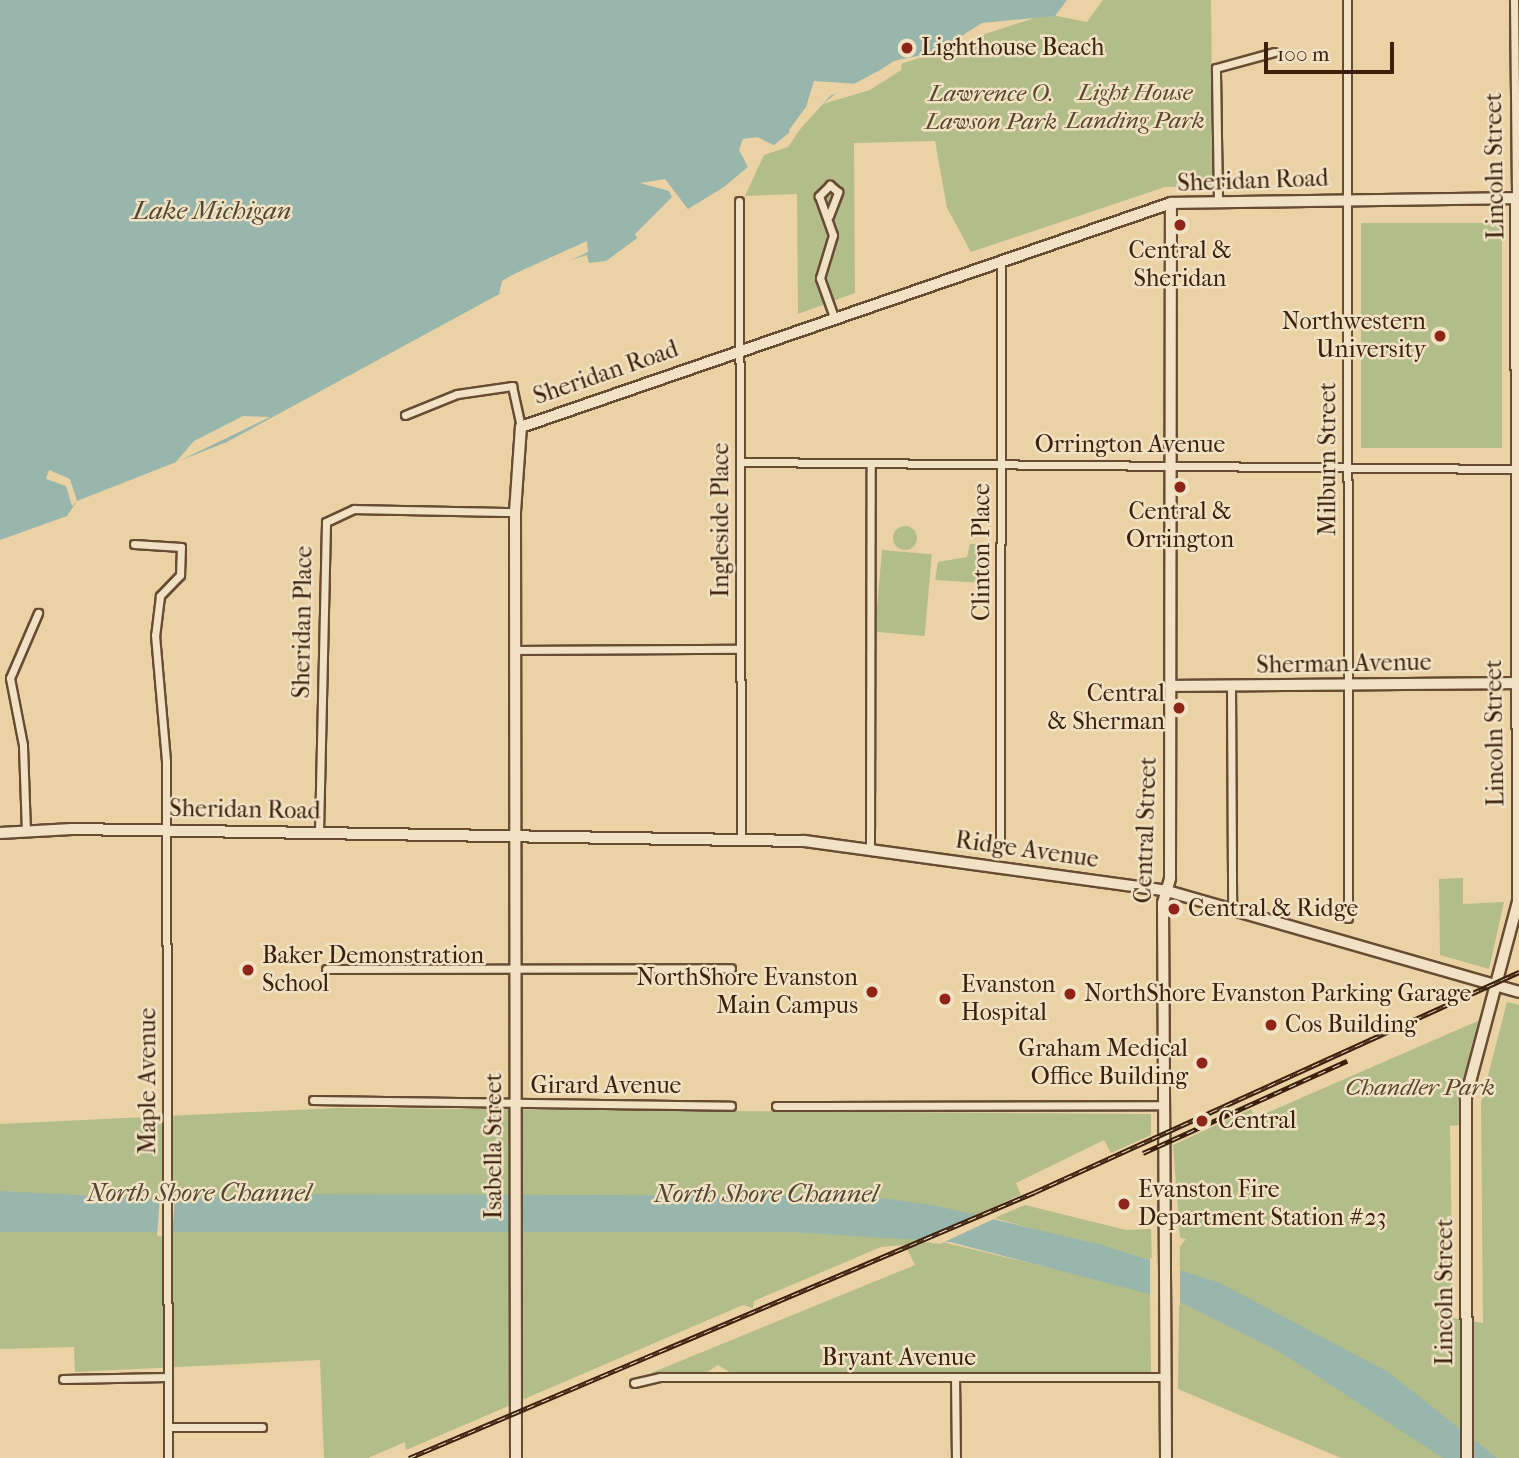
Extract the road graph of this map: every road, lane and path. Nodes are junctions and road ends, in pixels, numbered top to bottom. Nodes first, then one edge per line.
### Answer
1 (1347, 0) edge
2 (1514, 0) edge
3 (1274, 52) dead end
4 (1517, 198) edge
5 (1347, 199) junction
6 (1218, 200) junction
7 (739, 201) dead end
8 (1171, 204) junction
9 (830, 216) dead end
10 (1001, 261) junction
11 (834, 317) junction
12 (740, 349) junction
13 (405, 415) dead end
14 (521, 427) junction
15 (741, 462) junction
16 (871, 465) junction
17 (1002, 465) junction
18 (1171, 465) junction
19 (1347, 467) junction
20 (1518, 469) edge
21 (514, 512) junction
22 (134, 544) dead end
23 (38, 613) dead end
24 (740, 649) junction
25 (515, 650) junction
26 (1517, 683) edge
27 (1348, 684) junction
28 (1170, 686) junction
29 (1231, 686) junction
30 (167, 830) junction
31 (26, 832) junction
32 (319, 832) junction
33 (0, 833) edge
34 (515, 835) junction
35 (741, 838) junction
36 (1000, 844) dead end
37 (870, 849) junction
38 (1167, 891) junction
39 (1232, 909) junction
40 (1348, 918) dead end
41 (731, 968) dead end
42 (326, 969) dead end
43 (514, 969) junction
44 (1497, 985) junction
45 (1519, 992) edge
46 (313, 1100) dead end
47 (515, 1105) junction
48 (1164, 1105) junction
49 (731, 1106) dead end
50 (776, 1106) dead end
51 (168, 1377) junction
52 (955, 1377) junction
53 (1165, 1377) junction
54 (63, 1379) dead end
55 (634, 1383) dead end
56 (168, 1427) junction
57 (262, 1427) dead end
58 (168, 1458) edge
59 (516, 1458) edge
60 (956, 1458) edge
61 (1166, 1458) edge
62 (1467, 1458) edge

1 - 5 street, Milburn Street
2 - 4 street, Lincoln Street
3 - 6 street
4 - 5 street, Sheridan Road
4 - 20 street, Lincoln Street
5 - 6 street, Sheridan Road
5 - 19 street, Milburn Street
6 - 8 street, Sheridan Road
7 - 12 street, Ingleside Place
8 - 10 street, Sheridan Road
8 - 18 street, Central Street
9 - 11 street
10 - 11 street, Sheridan Road
10 - 17 street, Clinton Place
11 - 12 street, Sheridan Road
12 - 14 street, Sheridan Road
12 - 15 street, Ingleside Place
13 - 14 street
14 - 21 street, Sheridan Road
15 - 16 street, Orrington Avenue
15 - 24 street, Ingleside Place
16 - 17 street, Orrington Avenue
16 - 37 street
17 - 18 street, Orrington Avenue
17 - 36 street, Clinton Place
18 - 19 street, Orrington Avenue
18 - 28 street, Central Street
19 - 20 street, Orrington Avenue
19 - 27 street, Milburn Street
20 - 26 street, Lincoln Street
21 - 25 street, Sheridan Road
21 - 32 street, Sheridan Place
22 - 30 street, Maple Avenue
23 - 31 street
24 - 25 street
24 - 35 street, Ingleside Place
25 - 34 street, Sheridan Road
26 - 27 street, Sherman Avenue
26 - 44 street, Lincoln Street
27 - 29 street, Sherman Avenue
27 - 40 street, Milburn Street
28 - 29 street, Sherman Avenue
28 - 38 street, Central Street
29 - 39 street
30 - 31 street, Sheridan Road
30 - 32 street, Sheridan Road
30 - 51 street, Maple Avenue
31 - 33 street, Sheridan Road
32 - 34 street, Sheridan Road
34 - 35 street, Ridge Avenue
34 - 43 street, Isabella Street
35 - 37 street, Ridge Avenue
37 - 38 street, Ridge Avenue
38 - 39 street, Ridge Avenue
38 - 48 street, Central Street
39 - 44 street, Ridge Avenue
41 - 43 street
42 - 43 street
43 - 47 street, Isabella Street
44 - 45 street, Ridge Avenue
44 - 62 street, Lincoln Street
46 - 47 street, Girard Avenue
47 - 49 street, Girard Avenue
47 - 59 street, Isabella Street
48 - 50 street
48 - 53 street, Central Street
51 - 54 street
51 - 56 street, Maple Avenue
52 - 53 street, Bryant Avenue
52 - 55 street, Bryant Avenue
52 - 60 street
53 - 61 street, Central Street
56 - 57 street
56 - 58 street, Maple Avenue

